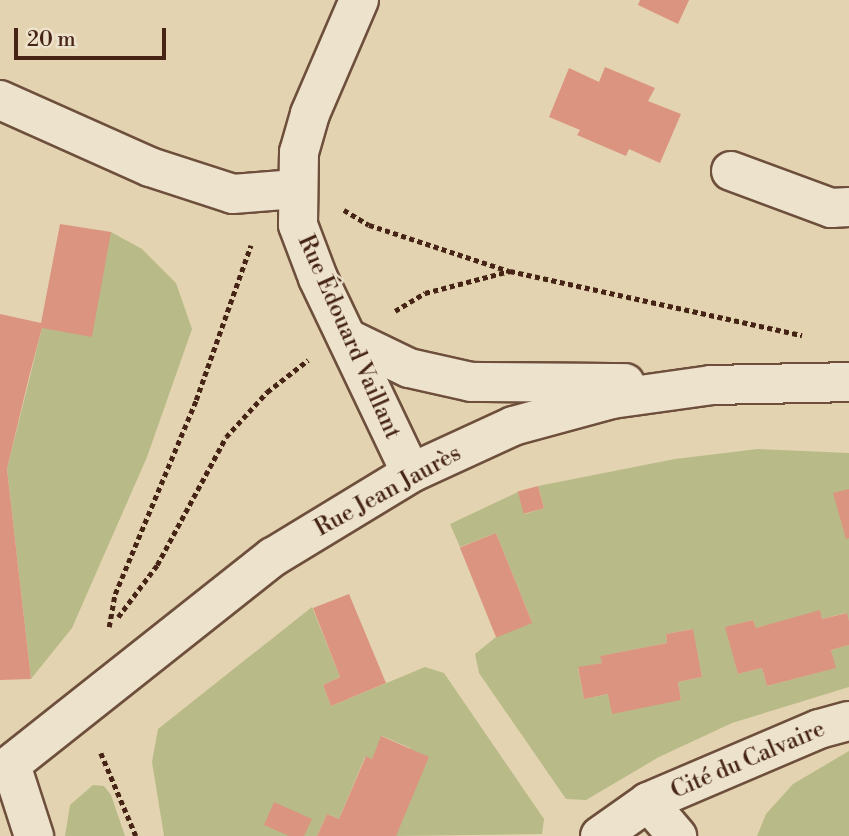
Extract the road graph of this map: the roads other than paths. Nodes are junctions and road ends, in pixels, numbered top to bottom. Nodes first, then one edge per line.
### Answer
1 (359, 0) edge
2 (0, 100) edge
3 (731, 171) dead end
4 (296, 189) junction
5 (849, 207) edge
6 (347, 338) junction
7 (849, 382) edge
8 (711, 385) junction
9 (411, 473) junction
10 (849, 720) edge
11 (6, 769) edge
12 (648, 802) junction
13 (34, 836) edge
14 (600, 836) edge
15 (677, 836) edge

1 - 4 street, Rue Édouard Vaillant
2 - 4 street
3 - 5 street
4 - 6 street, Rue Édouard Vaillant
6 - 8 street
6 - 9 street, Rue Édouard Vaillant
7 - 8 street, Rue Jean Jaurès
8 - 9 street, Rue Jean Jaurès
9 - 11 street, Rue Jean Jaurès
10 - 12 street, Cité du Calvaire
11 - 13 street
12 - 14 street, Cité du Calvaire
12 - 15 street, Cité du Calvaire

